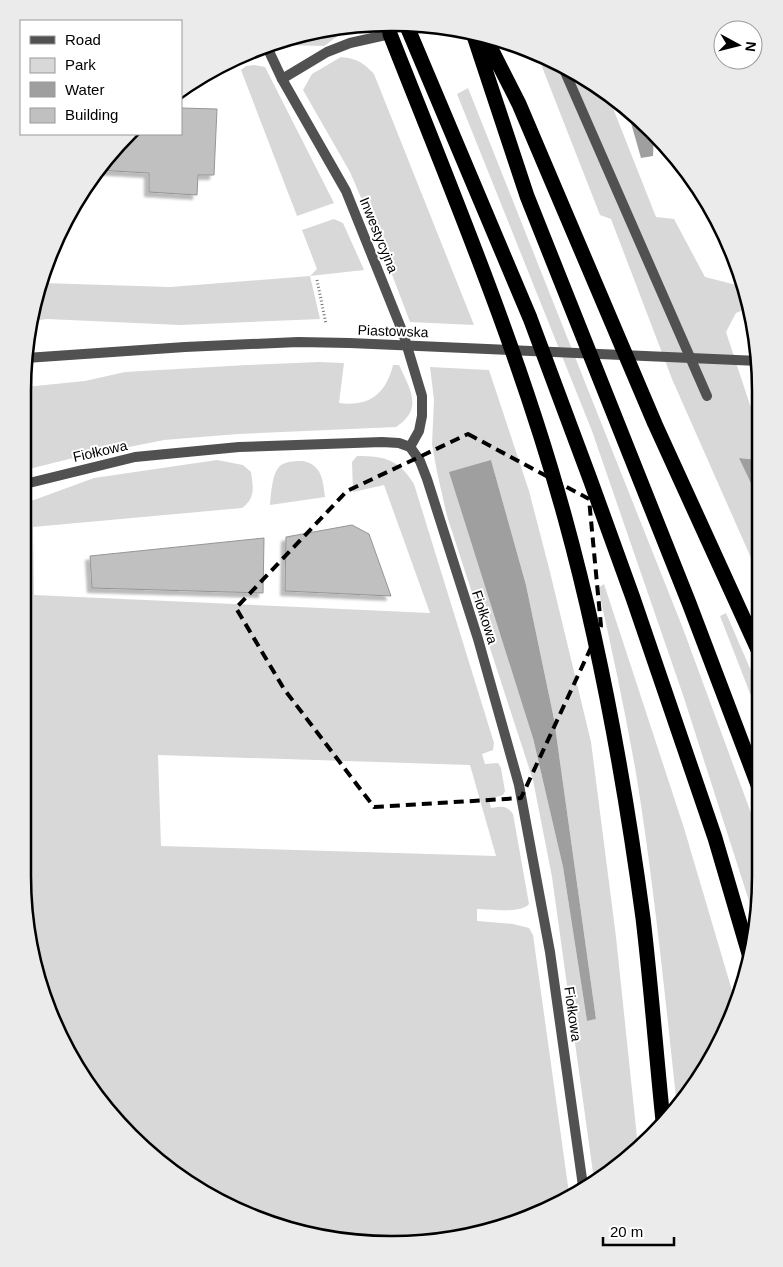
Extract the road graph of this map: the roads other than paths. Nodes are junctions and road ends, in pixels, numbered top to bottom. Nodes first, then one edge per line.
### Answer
1 (383, 31) edge
2 (391, 31) edge
3 (409, 32) edge
4 (476, 42) edge
5 (489, 45) edge
6 (270, 53) edge
7 (567, 77) edge
8 (282, 79) junction
9 (33, 357) edge
10 (750, 361) edge
11 (707, 396) dead end
12 (410, 447) junction
13 (31, 483) edge
14 (752, 639) edge
15 (752, 769) edge
16 (746, 942) edge
17 (662, 1113) edge
18 (582, 1181) edge

1 - 8 street
2 - 17 highway
3 - 16 highway
4 - 15 highway
5 - 14 highway
6 - 8 street, Inwestycyjna
7 - 11 street
8 - 12 street, Inwestycyjna
9 - 10 street, Piastowska
12 - 13 street, Fiołkowa
12 - 18 street, Fiołkowa

